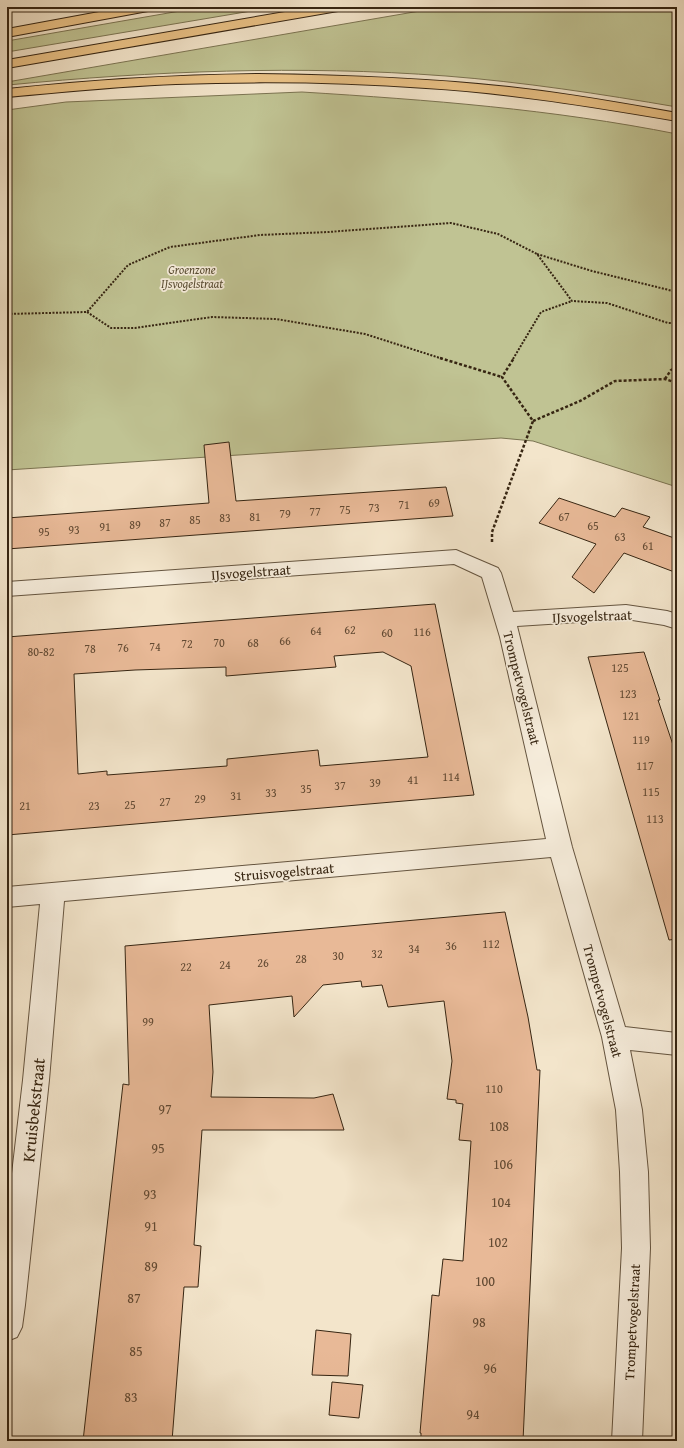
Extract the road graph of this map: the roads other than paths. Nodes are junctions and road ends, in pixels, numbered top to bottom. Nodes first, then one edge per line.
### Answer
1 (148, 7) edge
2 (338, 7) edge
3 (7, 33) edge
4 (7, 64) edge
5 (7, 93) edge
6 (677, 117) edge
7 (491, 573) joint
8 (7, 589) edge
9 (505, 620) junction
10 (677, 622) edge
11 (560, 847) junction
12 (52, 894) junction
13 (7, 898) edge
14 (615, 1037) junction
15 (677, 1044) edge
16 (7, 1327) edge
17 (627, 1441) edge

1 - 3 highway
2 - 4 highway
5 - 6 highway
7 - 8 street, IJsvogelstraat
7 - 9 street, Trompetvogelstraat
9 - 10 street, IJsvogelstraat
9 - 11 street, Trompetvogelstraat
11 - 12 street, Struisvogelstraat
11 - 14 street, Trompetvogelstraat
12 - 13 street, Struisvogelstraat
12 - 16 street, Kruisbekstraat
14 - 15 street
14 - 17 street, Trompetvogelstraat

